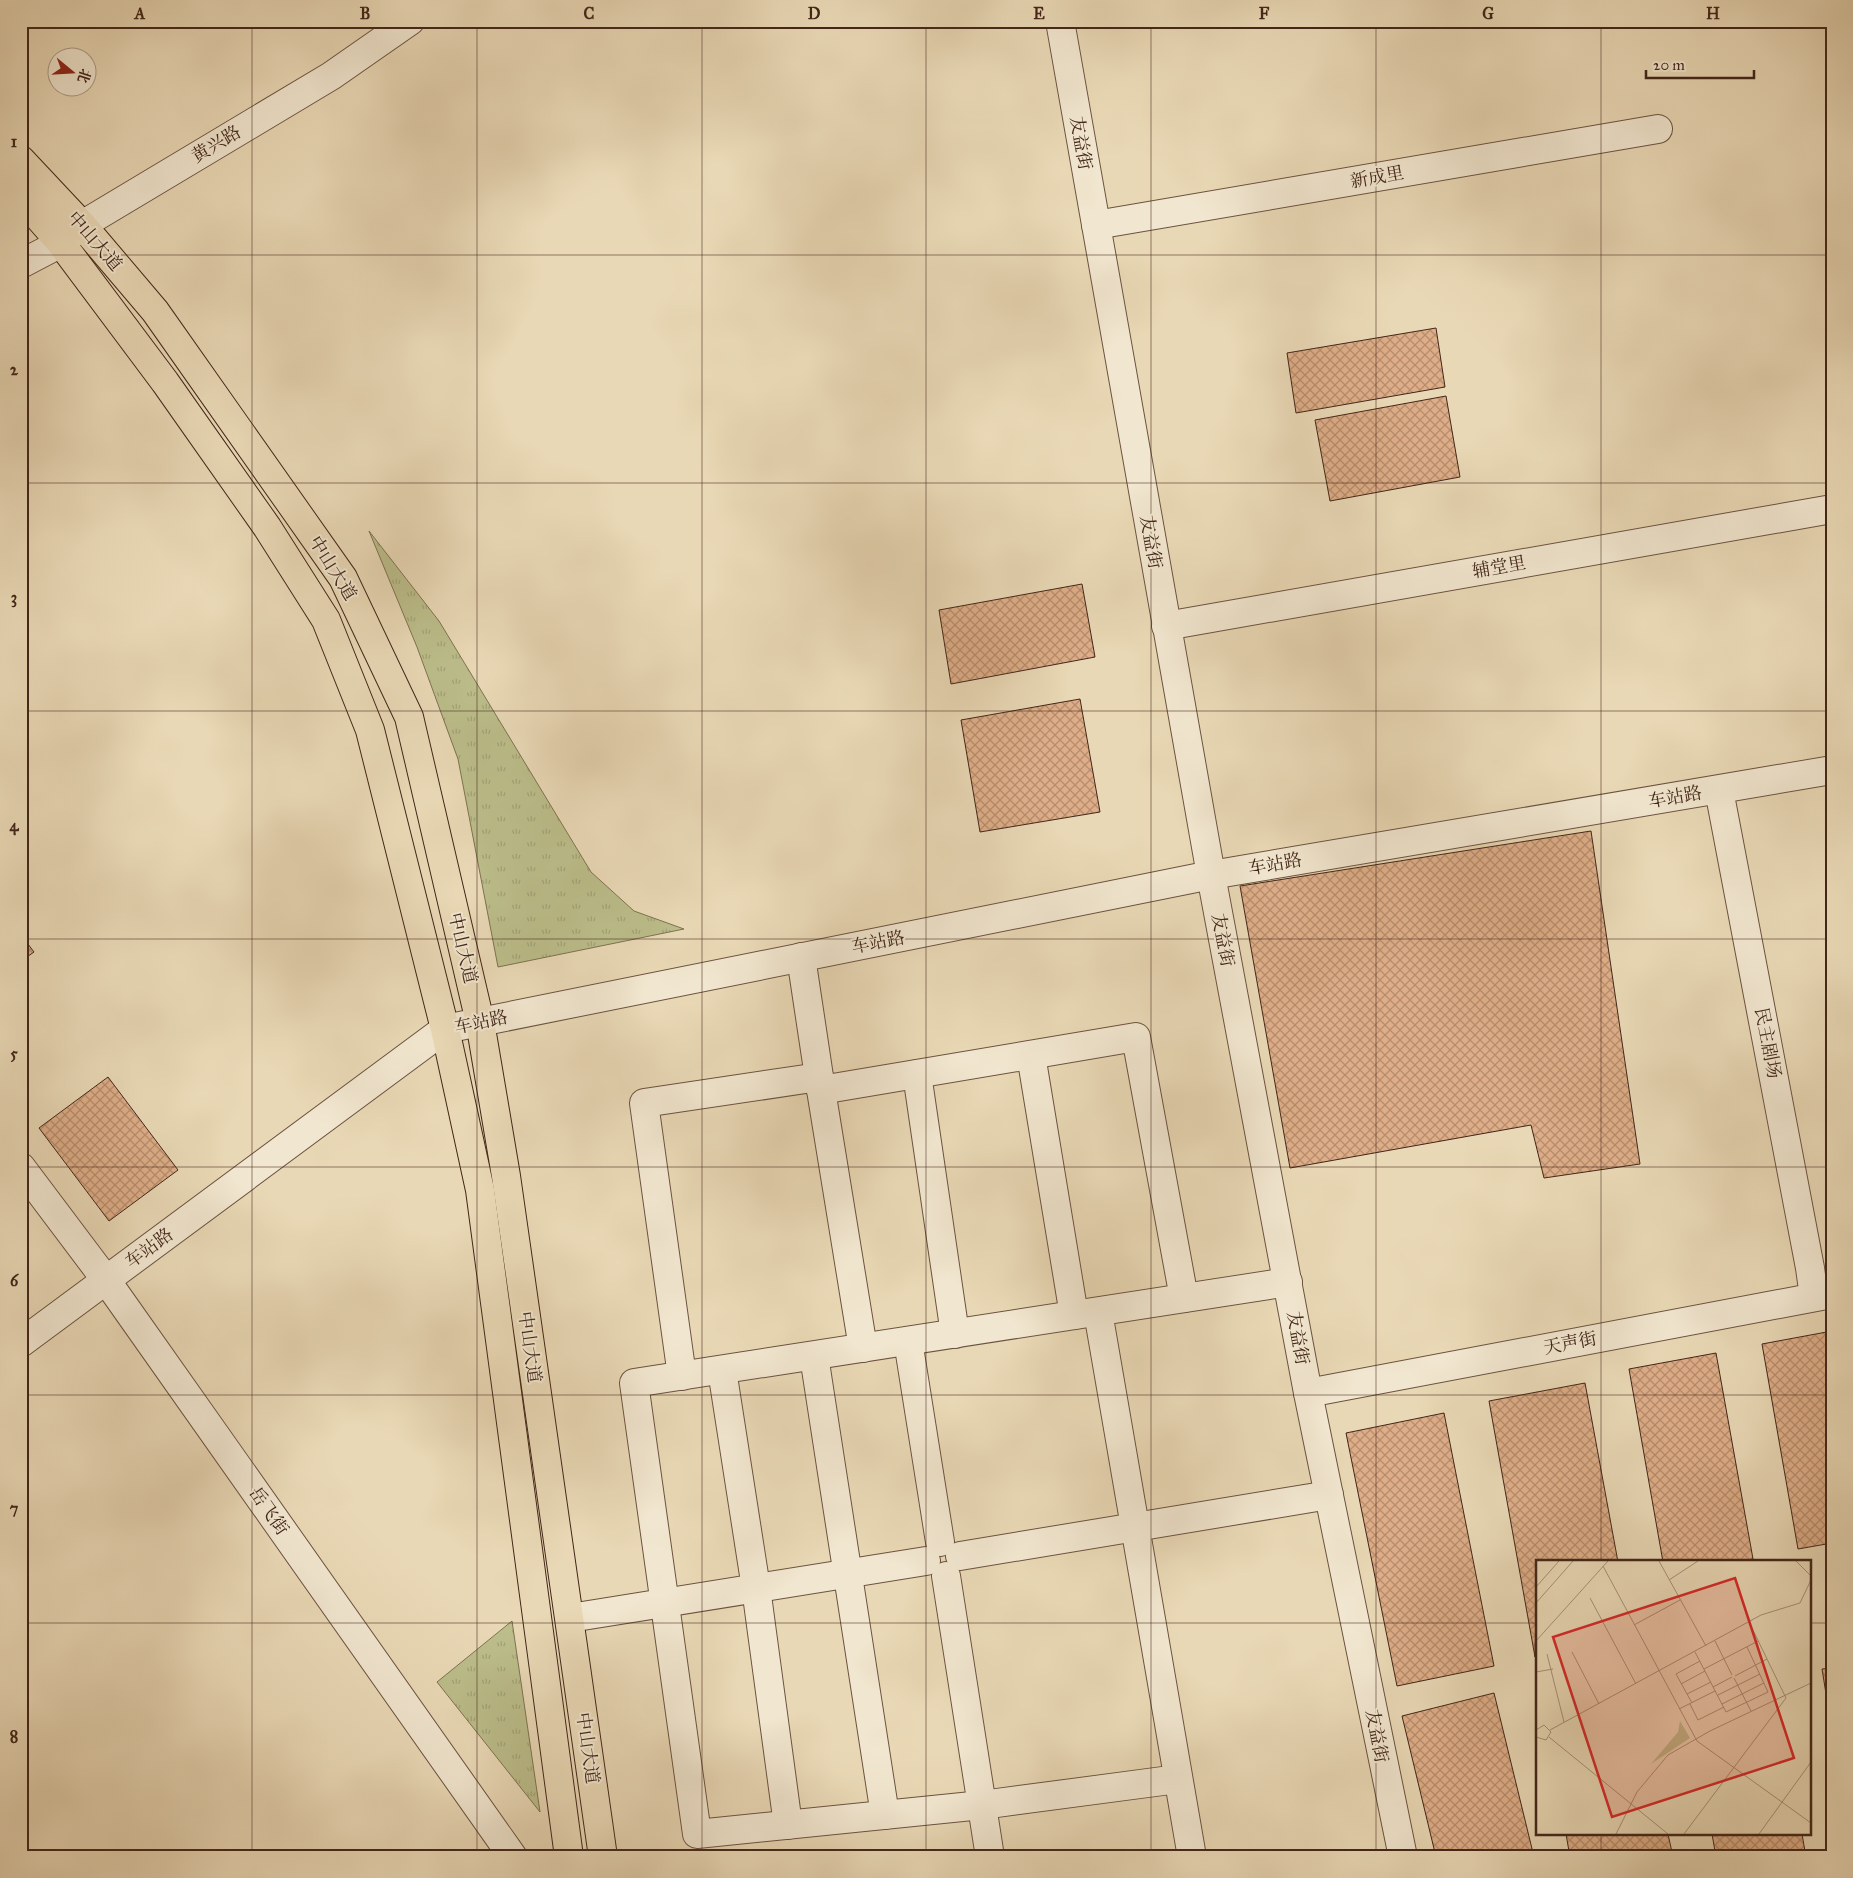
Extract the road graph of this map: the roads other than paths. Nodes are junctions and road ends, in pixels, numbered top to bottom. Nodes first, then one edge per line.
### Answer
1 (410, 21) edge
2 (1060, 21) edge
3 (1658, 129) dead end
4 (21, 160) edge
5 (21, 197) edge
6 (82, 224) junction
7 (1096, 226) junction
8 (61, 243) junction
9 (21, 264) edge
10 (1832, 508) edge
11 (1166, 626) junction
12 (1832, 770) edge
13 (1720, 790) junction
14 (1211, 875) junction
15 (801, 957) junction
16 (480, 1022) junction
17 (445, 1029) junction
18 (1031, 1055) junction
19 (917, 1074) junction
20 (820, 1084) junction
21 (21, 1167) edge
22 (106, 1280) junction
23 (1288, 1282) junction
24 (1823, 1295) edge
25 (1184, 1298) junction
26 (1086, 1313) junction
27 (955, 1334) junction
28 (908, 1341) junction
29 (21, 1344) edge
30 (864, 1348) junction
31 (814, 1356) junction
32 (722, 1370) junction
33 (682, 1376) junction
34 (1308, 1393) junction
35 (1328, 1494) junction
36 (1135, 1527) junction
37 (943, 1559) junction
38 (846, 1574) junction
39 (756, 1588) junction
40 (665, 1603) junction
41 (570, 1618) junction
42 (1178, 1779) junction
43 (982, 1805) junction
44 (885, 1815) junction
45 (788, 1824) junction
46 (514, 1857) edge
47 (569, 1857) edge
48 (604, 1857) edge
49 (990, 1857) edge
50 (1192, 1857) edge
51 (1403, 1857) edge

1 - 6 street, 黄兴路
2 - 7 street, 友益街
3 - 7 street, 新成里
4 - 6 main road, 中山大道
5 - 8 main road, 中山大道
6 - 8 street, 黄兴路
6 - 16 main road, 中山大道
7 - 11 street, 友益街
8 - 9 street, 黄兴路
8 - 17 main road, 中山大道
10 - 11 street, 辅堂里
11 - 14 street, 友益街
12 - 13 street, 车站路
13 - 14 street, 车站路
13 - 24 street, 民主剧场
14 - 15 street, 车站路
14 - 23 street, 友益街
15 - 16 street, 车站路
15 - 20 street
16 - 17 street, 车站路
16 - 41 main road, 中山大道
17 - 22 street, 车站路
17 - 47 main road, 中山大道
18 - 19 street
18 - 25 street
18 - 26 street
19 - 20 street
19 - 27 street
20 - 30 street
20 - 33 street
21 - 22 street, 岳飞街
22 - 29 street, 车站路
22 - 46 street, 岳飞街
23 - 25 street
23 - 34 street, 友益街
24 - 34 street, 天声街
25 - 26 street
26 - 27 street
26 - 36 street
27 - 28 street
28 - 30 street
28 - 37 street
30 - 31 street
31 - 32 street
31 - 38 street
32 - 33 street
32 - 39 street
33 - 40 street
34 - 35 street, 友益街
35 - 36 street
35 - 51 street, 友益街
36 - 37 street
36 - 42 street
37 - 38 street
37 - 43 street
38 - 39 street
38 - 44 street
39 - 40 street
39 - 45 street
40 - 41 street
40 - 45 street
41 - 48 main road, 中山大道
42 - 43 street
42 - 50 street
43 - 44 street
43 - 49 street
44 - 45 street

